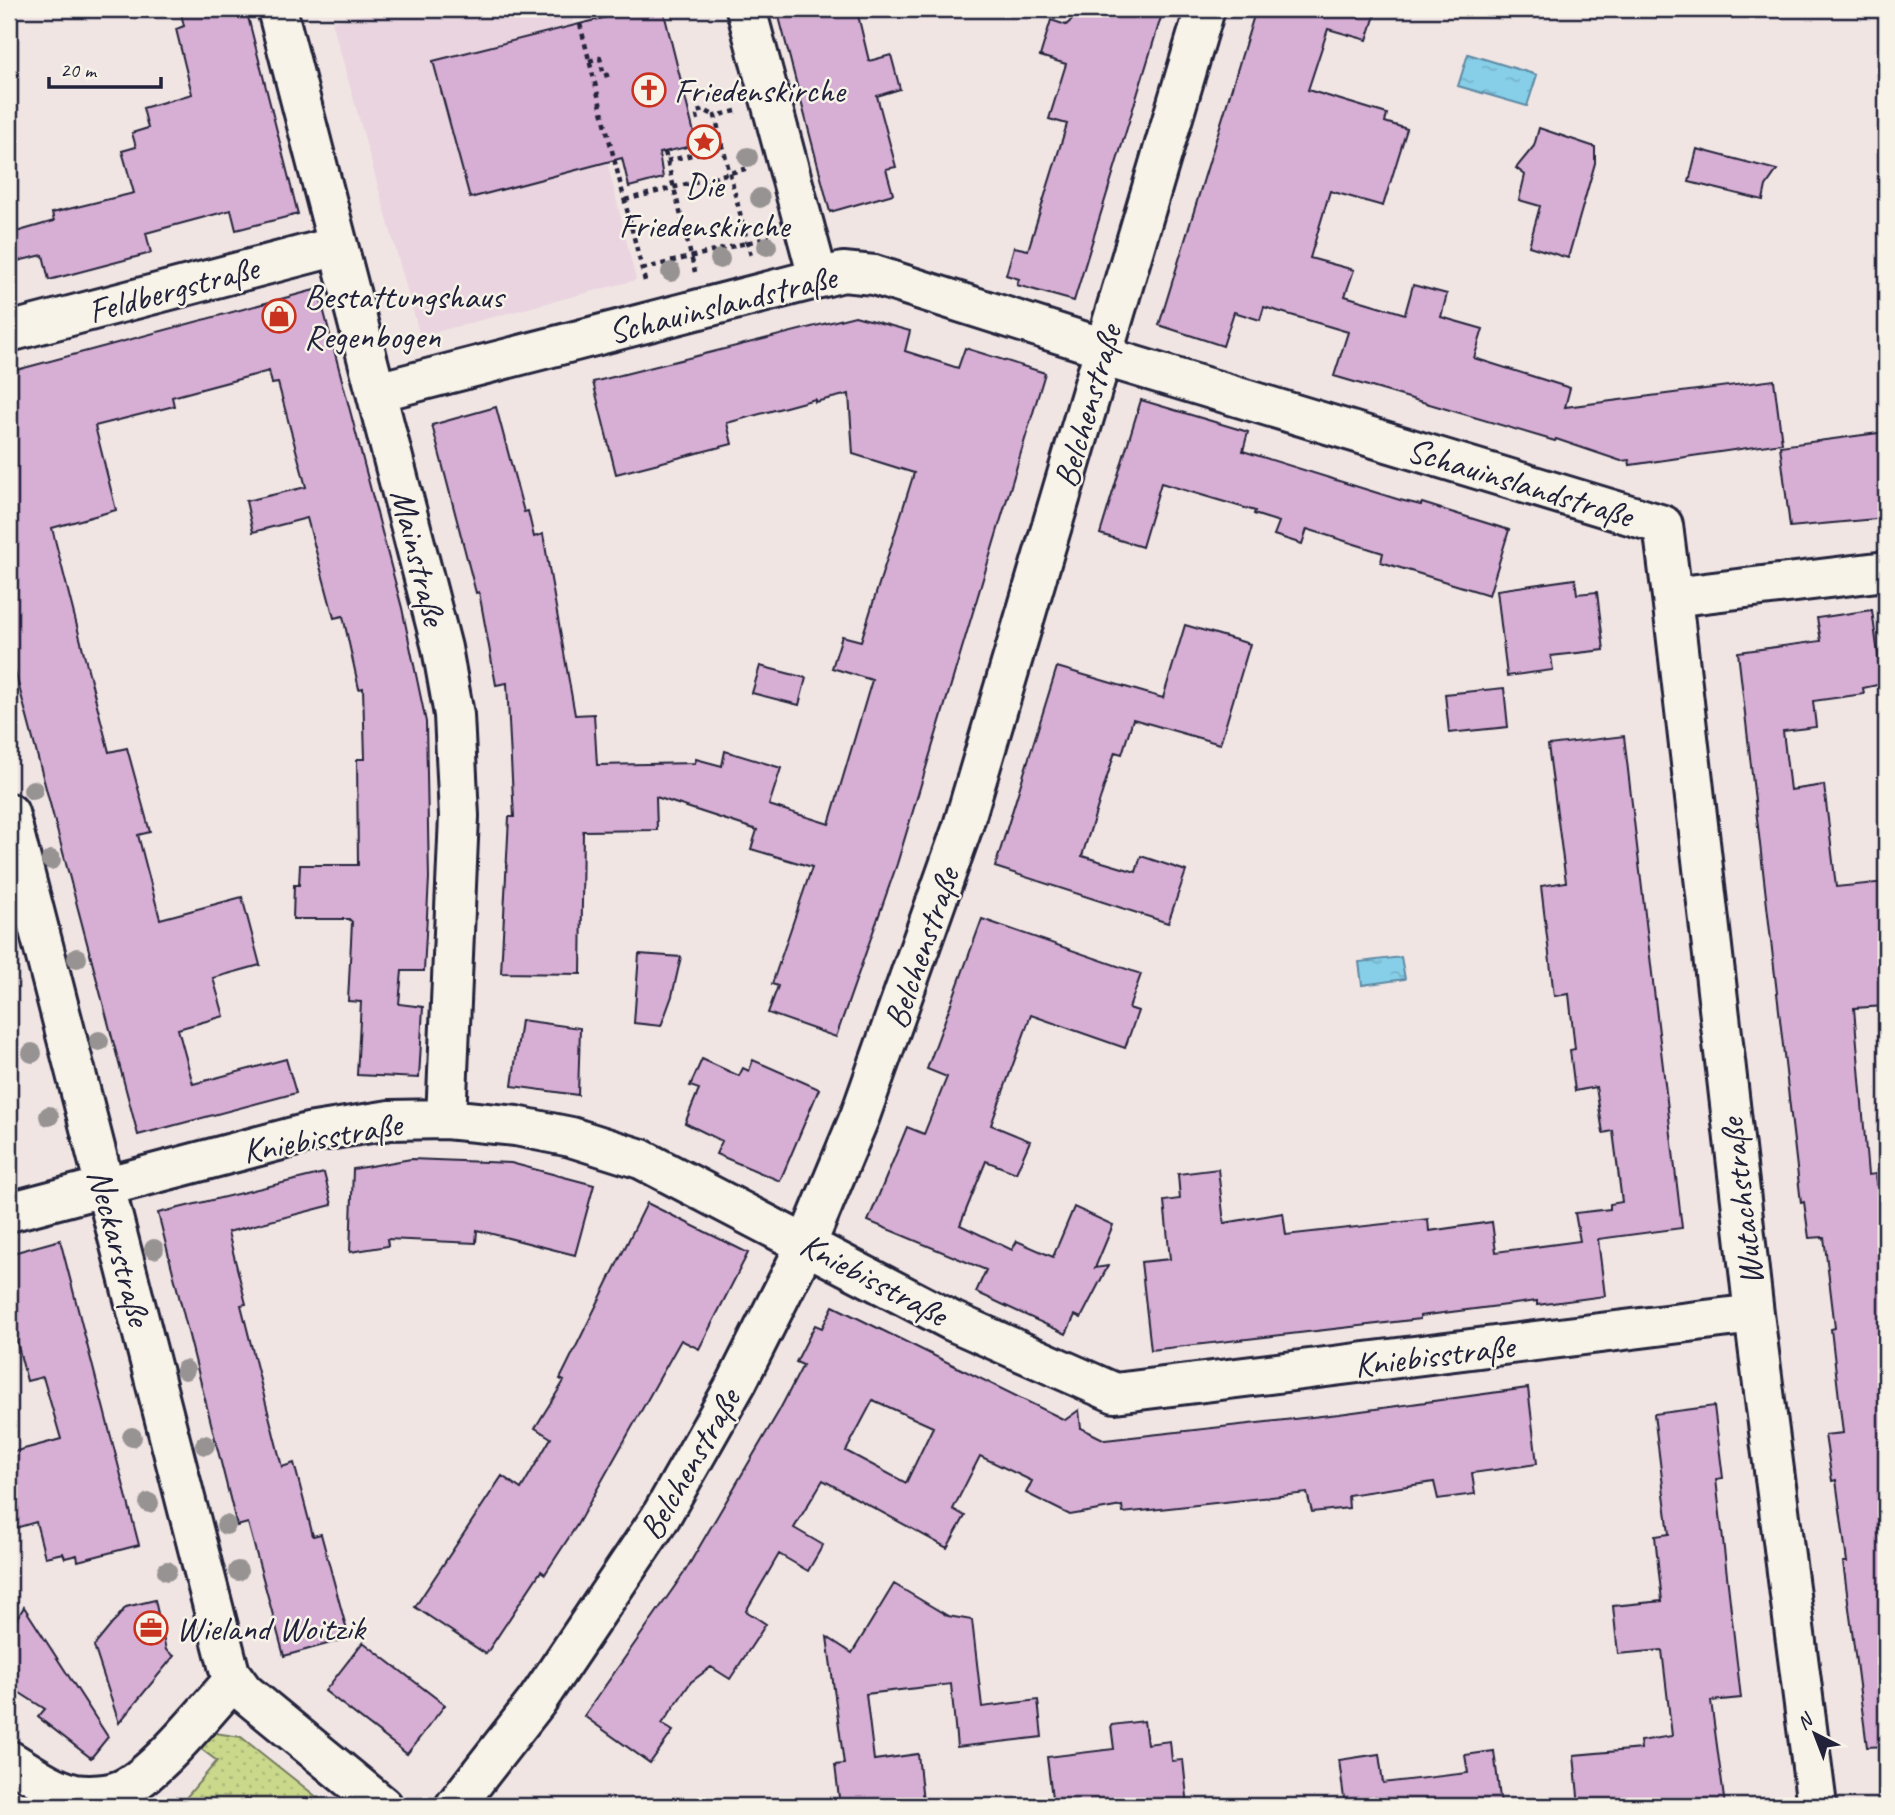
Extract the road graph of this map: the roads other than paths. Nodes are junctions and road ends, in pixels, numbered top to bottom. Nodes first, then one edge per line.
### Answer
1 (277, 9) edge
2 (746, 9) edge
3 (1205, 9) edge
4 (338, 246) junction
5 (818, 277) junction
6 (9, 332) edge
7 (1103, 352) junction
8 (377, 392) junction
9 (1886, 571) edge
10 (1672, 597) junction
11 (9, 813) edge
12 (446, 1119) junction
13 (104, 1187) junction
14 (9, 1212) edge
15 (807, 1243) junction
16 (1754, 1314) junction
17 (234, 1680) junction
18 (9, 1760) edge
19 (383, 1806) edge
20 (455, 1806) edge
21 (1816, 1806) edge

1 - 4 street, Mainstraße
2 - 5 street
3 - 7 street, Belchenstraße
4 - 6 street, Feldbergstraße
4 - 8 street, Mainstraße
5 - 7 street, Schauinslandstraße
5 - 8 street, Schauinslandstraße
7 - 10 street, Schauinslandstraße
7 - 15 street, Belchenstraße
8 - 12 street, Mainstraße
9 - 10 street
10 - 16 street, Wutachstraße
11 - 13 street, Neckarstraße
12 - 13 street, Kniebisstraße
12 - 15 street, Kniebisstraße
13 - 14 street, Kniebisstraße
13 - 17 street, Neckarstraße
15 - 16 street, Kniebisstraße
15 - 20 street, Belchenstraße
16 - 21 street, Wutachstraße
17 - 18 street
17 - 19 street

